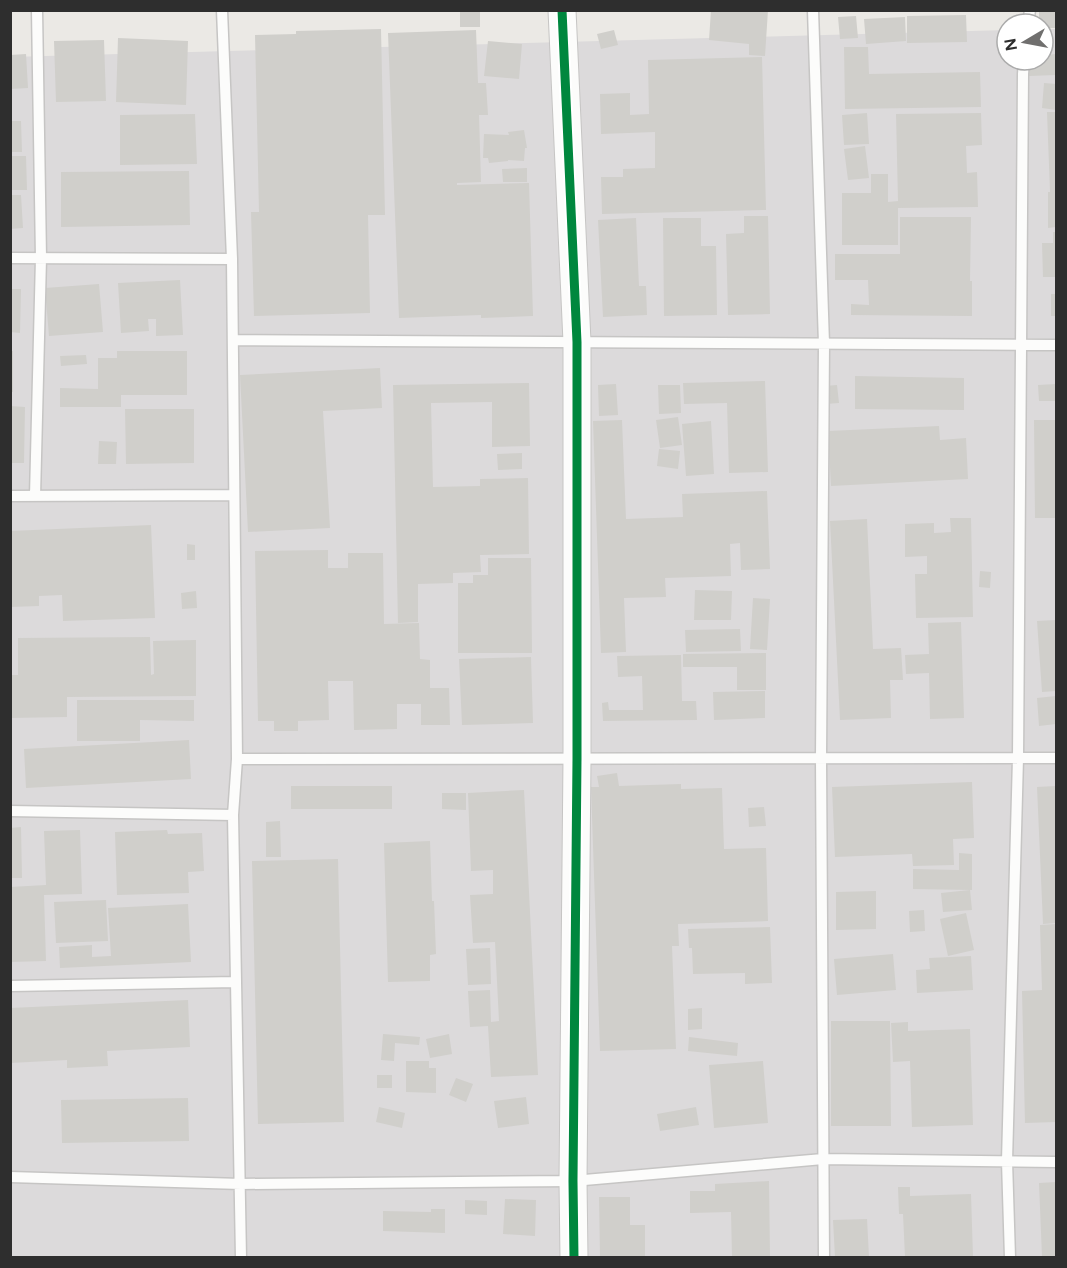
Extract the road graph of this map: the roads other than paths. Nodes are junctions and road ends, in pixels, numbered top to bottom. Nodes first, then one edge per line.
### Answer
1 (37, 10) edge
2 (222, 10) edge
3 (562, 10) edge
4 (813, 10) edge
5 (1023, 72) edge
6 (10, 258) edge
7 (41, 258) junction
8 (232, 259) junction
9 (233, 340) junction
10 (577, 342) junction
11 (824, 344) junction
12 (1022, 345) junction
13 (1056, 345) edge
14 (234, 495) junction
15 (10, 496) edge
16 (35, 496) junction
17 (821, 758) junction
18 (1018, 758) junction
19 (1056, 758) edge
20 (237, 759) junction
21 (577, 759) junction
22 (10, 811) edge
23 (234, 815) junction
24 (236, 982) junction
25 (10, 986) edge
26 (823, 1159) junction
27 (1007, 1161) junction
28 (1056, 1162) edge
29 (10, 1177) edge
30 (573, 1181) junction
31 (241, 1184) junction
32 (241, 1257) edge
33 (574, 1257) edge
34 (824, 1257) edge
35 (1010, 1257) edge

1 - 7 lane
2 - 8 lane
3 - 10 street
4 - 11 lane
5 - 12 lane
6 - 7 lane
7 - 8 lane
7 - 16 lane
8 - 9 lane
9 - 10 lane
9 - 14 lane
10 - 11 lane
10 - 21 street
11 - 12 lane
11 - 17 lane
12 - 13 lane
12 - 18 lane
14 - 16 lane
14 - 20 lane
15 - 16 lane
17 - 18 lane
17 - 21 lane
17 - 26 lane
18 - 19 lane
18 - 27 lane
20 - 21 lane
20 - 23 lane
21 - 30 street
22 - 23 lane
23 - 24 lane
24 - 25 lane
24 - 31 lane
26 - 27 lane
26 - 30 lane
26 - 34 lane
27 - 28 lane
27 - 35 lane
29 - 31 lane
30 - 31 lane
30 - 33 street
31 - 32 lane

